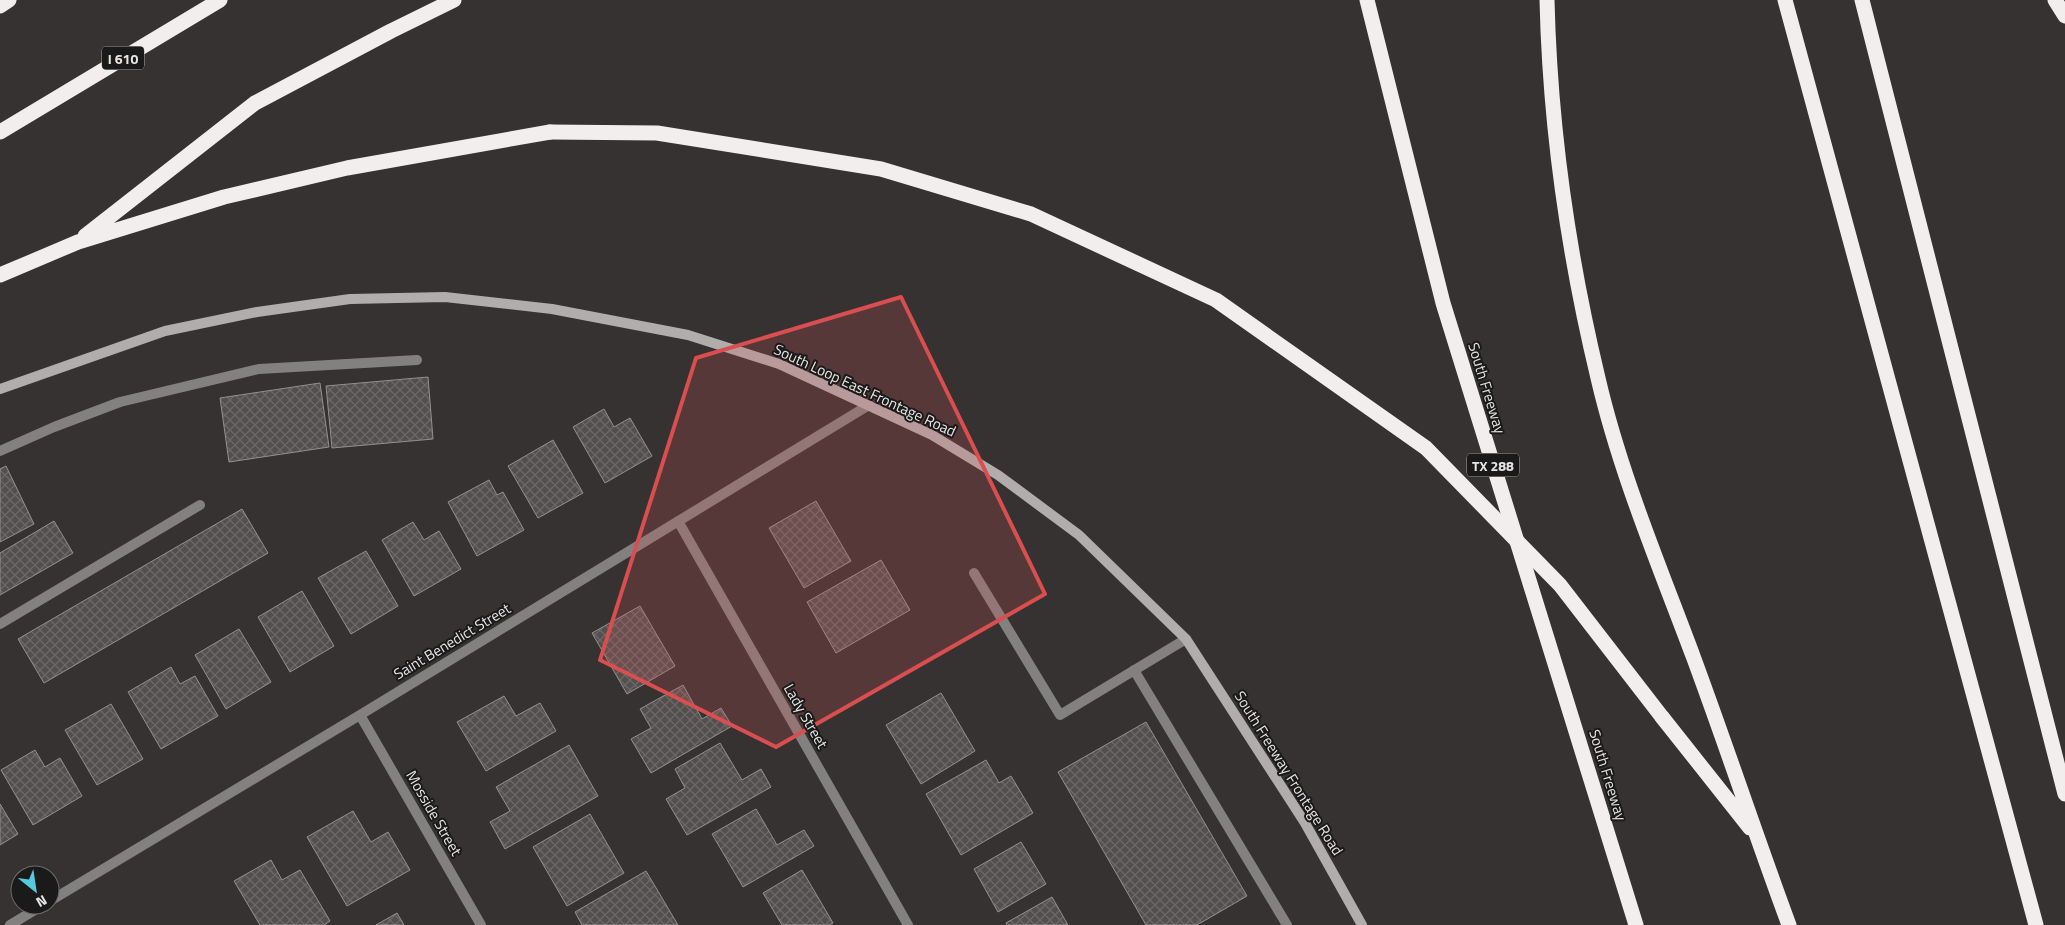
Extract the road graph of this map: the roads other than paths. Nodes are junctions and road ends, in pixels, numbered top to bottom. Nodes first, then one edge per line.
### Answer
1 (9, 0) edge
2 (220, 0) edge
3 (454, 0) edge
4 (1367, 0) edge
5 (1547, 0) edge
6 (1785, 0) edge
7 (1862, 0) edge
8 (2054, 0) edge
9 (0, 6) edge
10 (2065, 16) edge
11 (26, 117) junction
12 (0, 132) edge
13 (0, 137) edge
14 (78, 242) junction
15 (0, 275) edge
16 (417, 360) dead end
17 (0, 389) edge
18 (869, 405) junction
19 (0, 451) edge
20 (200, 505) dead end
21 (678, 521) junction
22 (974, 573) dead end
23 (0, 624) edge
24 (1186, 639) junction
25 (1134, 670) junction
26 (360, 715) junction
27 (2065, 794) edge
28 (1757, 838) junction
29 (60, 895) edge
30 (27, 915) edge
31 (10, 925) edge
32 (482, 925) edge
33 (908, 925) edge
34 (1287, 925) edge
35 (1362, 925) edge
36 (1636, 925) edge
37 (1789, 925) edge
38 (2036, 925) edge

1 - 9 highway
2 - 11 highway, I 610
3 - 14 highway
4 - 36 highway, South Freeway / TX 288
5 - 28 highway
6 - 38 highway
7 - 27 highway
8 - 10 highway
11 - 12 highway, I 610
11 - 13 highway
14 - 15 highway
14 - 28 highway, bridge
16 - 19 street
17 - 18 main road, South Loop East Frontage Road
18 - 21 street, Saint Benedict Street
18 - 24 main road, South Loop East Frontage Road
20 - 23 street
21 - 26 street, Saint Benedict Street
21 - 33 street, Lady Street
22 - 25 street
24 - 25 street
24 - 35 main road, South Freeway Frontage Road
25 - 34 street
26 - 29 street, Saint Benedict Street
26 - 32 street, Mosside Street
28 - 37 highway
30 - 31 street

